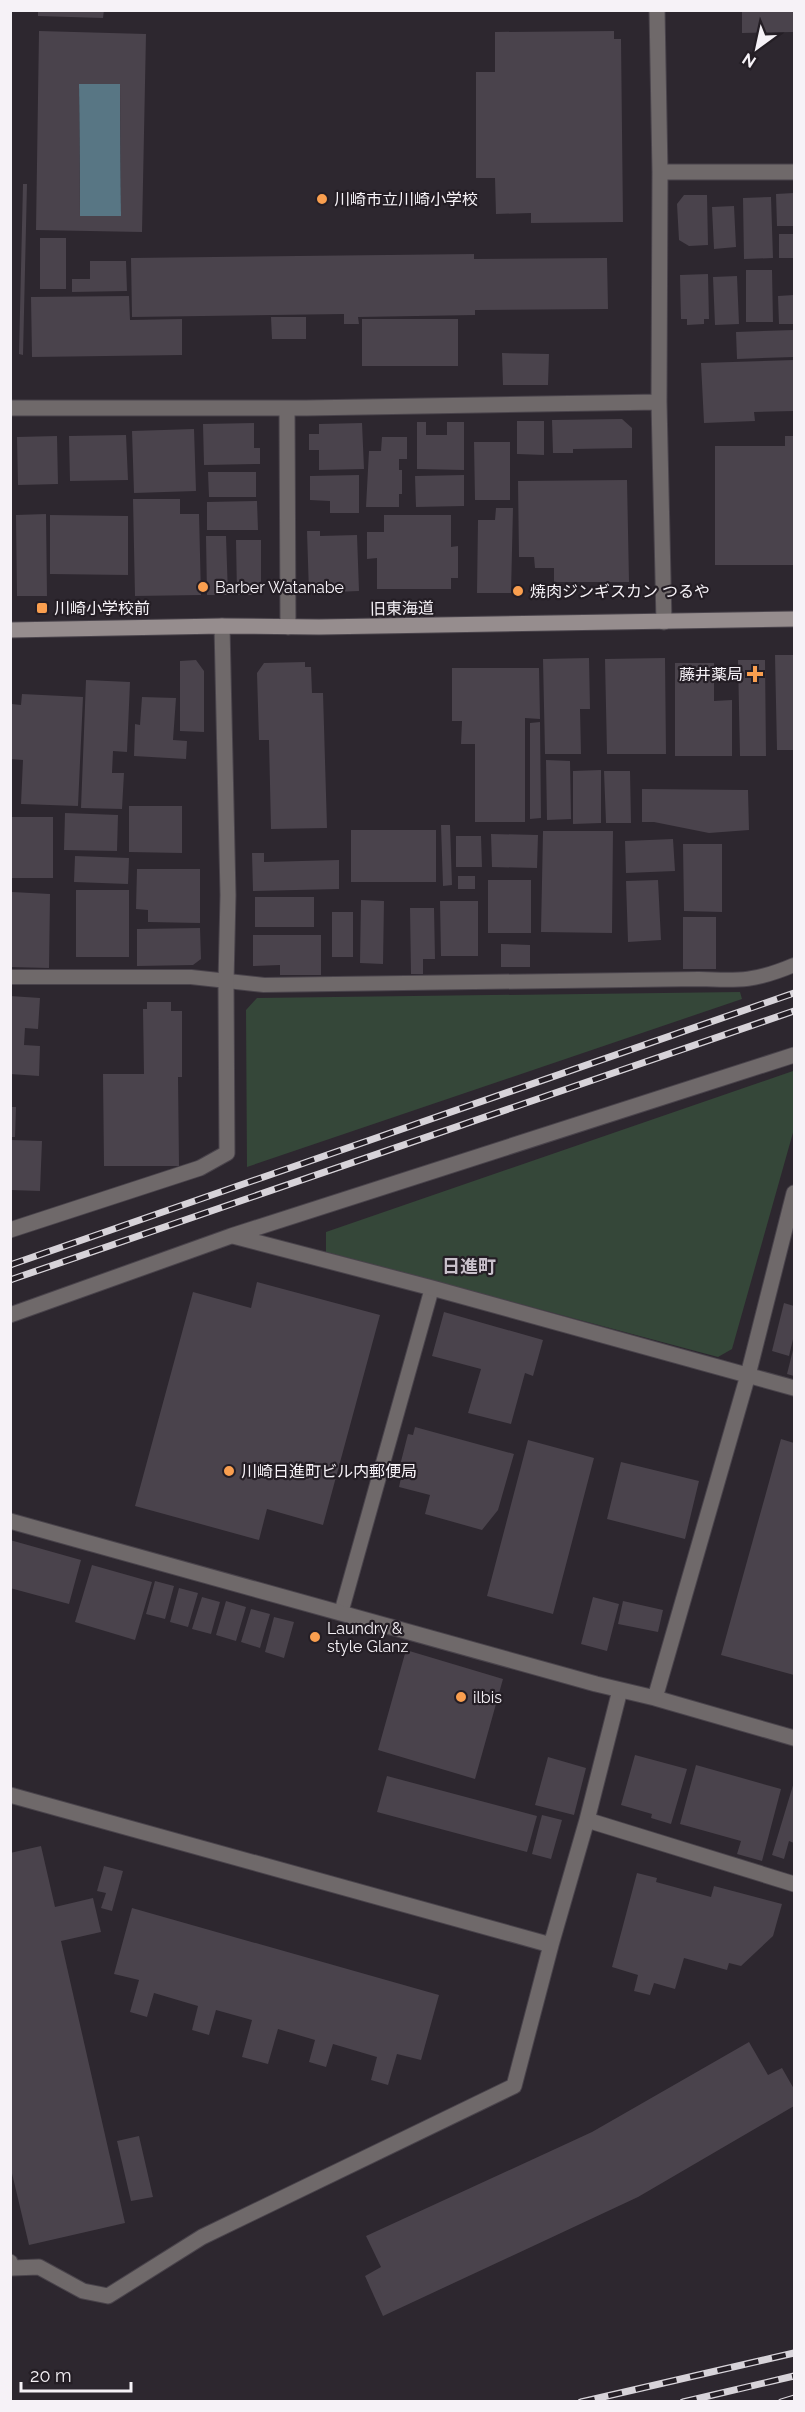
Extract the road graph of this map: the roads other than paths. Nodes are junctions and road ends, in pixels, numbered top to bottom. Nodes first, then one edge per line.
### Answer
1 (657, 10) edge
2 (660, 172) junction
3 (795, 172) edge
4 (658, 402) junction
5 (10, 408) edge
6 (287, 408) junction
7 (795, 619) edge
8 (664, 622) junction
9 (222, 626) junction
10 (288, 627) junction
11 (10, 630) edge
12 (795, 965) edge
13 (10, 977) edge
14 (226, 982) junction
15 (795, 1055) edge
16 (795, 1193) edge
17 (10, 1230) edge
18 (231, 1236) junction
19 (432, 1288) junction
20 (10, 1316) edge
21 (748, 1375) junction
22 (795, 1388) edge
23 (10, 1521) edge
24 (341, 1613) junction
25 (620, 1690) junction
26 (656, 1698) junction
27 (795, 1738) edge
28 (10, 1795) edge
29 (587, 1820) junction
30 (795, 1884) edge
31 (551, 1945) junction
32 (10, 2262) edge

1 - 2 street
2 - 3 street
2 - 4 street
4 - 6 street
4 - 8 street
5 - 6 street
6 - 10 street
7 - 8 street, 旧東海道
8 - 10 street, 旧東海道
9 - 10 street, 旧東海道
9 - 11 street, 旧東海道
9 - 14 street
12 - 14 lane
13 - 14 lane
14 - 17 street
15 - 18 street
16 - 21 street
18 - 19 street
18 - 20 street
19 - 21 street
19 - 24 lane
21 - 22 street
21 - 26 street
23 - 24 street
24 - 25 street
25 - 26 street
25 - 29 street
26 - 27 street
28 - 31 street
29 - 30 street
29 - 31 street
31 - 32 street

